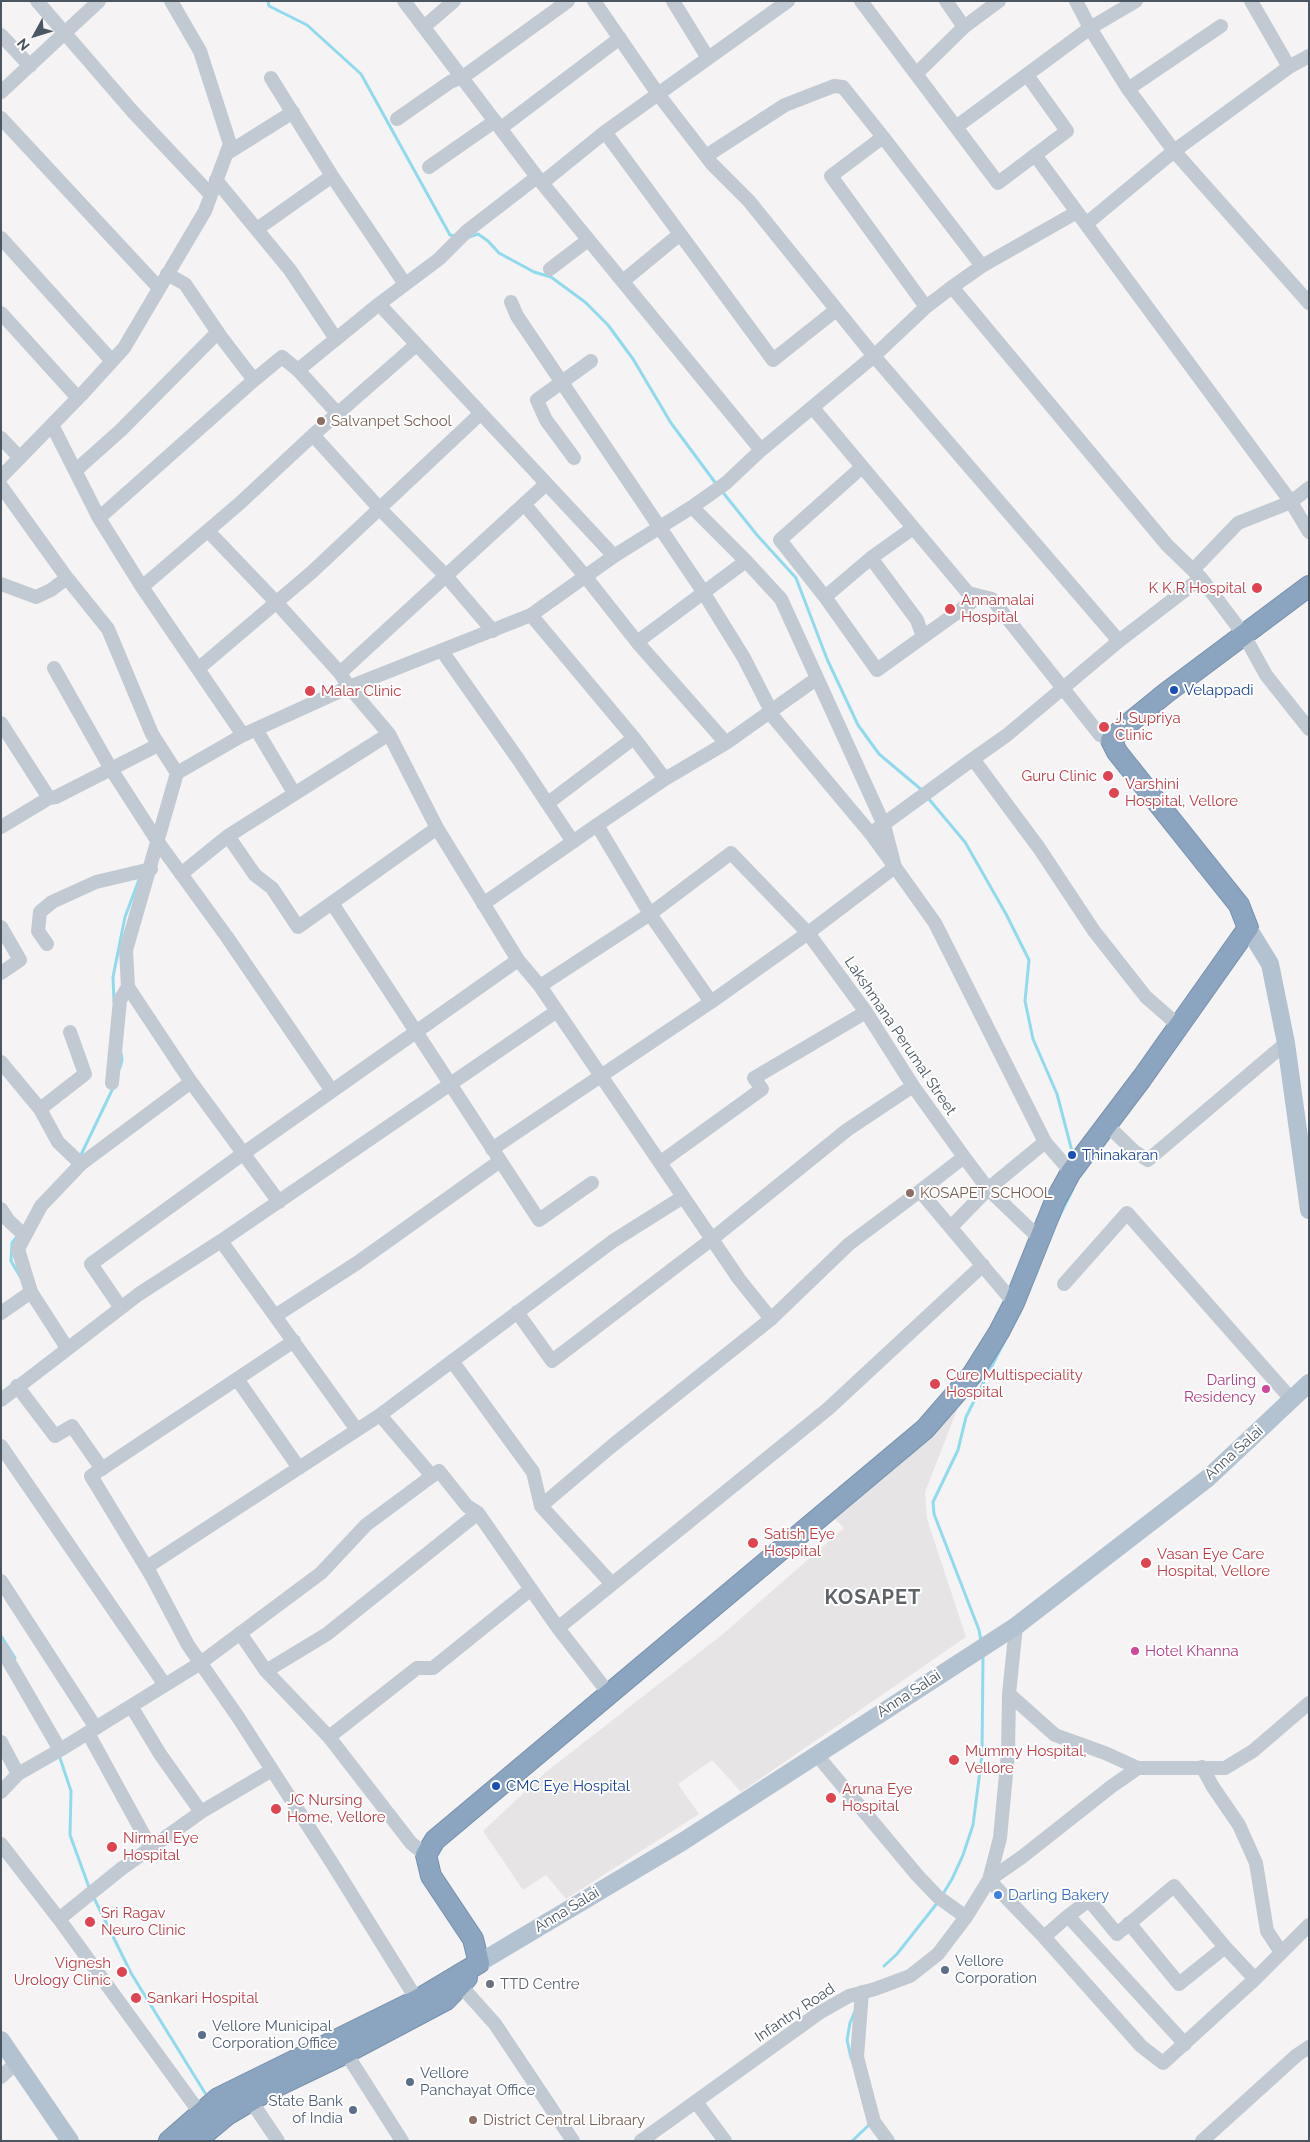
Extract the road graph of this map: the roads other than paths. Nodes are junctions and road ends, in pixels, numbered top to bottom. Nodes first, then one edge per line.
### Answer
1 (36, 1) edge
2 (99, 1) edge
3 (171, 1) edge
4 (404, 1) edge
5 (454, 1) edge
6 (568, 1) edge
7 (594, 1) edge
8 (673, 1) edge
9 (788, 1) edge
10 (861, 1) edge
11 (946, 1) edge
12 (999, 1) edge
13 (1076, 1) edge
14 (1136, 1) edge
15 (1251, 1) edge
16 (425, 26) junction
17 (1221, 26) dead end
18 (964, 27) junction
19 (1090, 28) junction
20 (65, 33) junction
21 (1, 35) edge
22 (620, 38) junction
23 (1309, 56) edge
24 (708, 58) junction
25 (30, 66) junction
26 (1289, 67) junction
27 (916, 74) junction
28 (1027, 75) junction
29 (271, 78) dead end
30 (463, 78) junction
31 (1128, 90) junction
32 (1, 92) edge
33 (658, 94) junction
34 (292, 112) junction
35 (1, 118) edge
36 (397, 119) dead end
37 (498, 124) junction
38 (956, 127) junction
39 (605, 132) junction
40 (883, 137) junction
41 (1174, 151) junction
42 (226, 154) junction
43 (1035, 155) junction
44 (706, 156) junction
45 (429, 167) dead end
46 (332, 176) junction
47 (216, 180) junction
48 (540, 180) junction
49 (211, 195) junction
50 (1077, 212) junction
51 (1086, 224) junction
52 (257, 229) junction
53 (680, 234) junction
54 (1, 238) edge
55 (588, 240) junction
56 (982, 266) junction
57 (550, 269) dead end
58 (167, 274) junction
59 (623, 281) junction
60 (405, 284) junction
61 (952, 287) junction
62 (159, 288) junction
63 (511, 302) dead end
64 (1309, 303) edge
65 (378, 304) junction
66 (926, 307) junction
67 (836, 310) junction
68 (1, 313) edge
69 (218, 332) junction
70 (336, 339) junction
71 (416, 345) junction
72 (874, 356) junction
73 (112, 361) junction
74 (592, 361) dead end
75 (298, 370) junction
76 (254, 380) junction
77 (563, 382) junction
78 (78, 398) junction
79 (812, 408) junction
80 (338, 414) junction
81 (480, 414) junction
82 (52, 425) junction
83 (312, 436) junction
84 (1, 438) edge
85 (761, 450) junction
86 (20, 458) junction
87 (574, 458) dead end
88 (862, 467) junction
89 (75, 471) junction
90 (1, 477) edge
91 (546, 484) junction
92 (1, 486) edge
93 (1309, 488) edge
94 (1291, 502) junction
95 (524, 504) junction
96 (692, 507) junction
97 (380, 509) junction
98 (99, 518) junction
99 (659, 528) junction
100 (913, 528) junction
101 (208, 531) junction
102 (1309, 532) edge
103 (614, 556) junction
104 (871, 558) junction
105 (746, 561) junction
106 (1197, 574) junction
107 (446, 576) junction
108 (585, 576) junction
109 (67, 578) junction
110 (1, 584) edge
111 (1309, 586) edge
112 (142, 587) junction
113 (703, 593) junction
114 (980, 596) junction
115 (825, 597) junction
116 (275, 601) junction
117 (531, 616) junction
118 (493, 631) junction
119 (1244, 635) junction
120 (923, 637) junction
121 (1119, 641) junction
122 (637, 642) junction
123 (442, 651) junction
124 (54, 668) dead end
125 (198, 669) junction
126 (340, 673) junction
127 (816, 679) junction
128 (349, 687) junction
129 (1062, 689) junction
130 (769, 712) junction
131 (1, 723) edge
132 (1309, 730) edge
133 (250, 732) junction
134 (389, 734) junction
135 (634, 738) junction
136 (1112, 740) junction
137 (726, 742) junction
138 (158, 745) junction
139 (973, 759) junction
140 (111, 770) junction
141 (177, 773) junction
142 (665, 779) junction
143 (294, 793) junction
144 (49, 798) junction
145 (548, 802) junction
146 (884, 824) junction
147 (598, 825) junction
148 (1, 827) edge
149 (437, 828) junction
150 (871, 834) junction
151 (228, 836) junction
152 (158, 842) junction
153 (573, 842) junction
154 (895, 868) junction
155 (151, 869) junction
156 (181, 874) junction
157 (332, 903) junction
158 (483, 904) junction
159 (650, 914) junction
160 (1, 927) edge
161 (1248, 928) junction
162 (808, 933) junction
163 (47, 944) dead end
164 (518, 960) junction
165 (1, 974) edge
166 (540, 986) junction
167 (128, 987) junction
168 (711, 1002) junction
169 (557, 1011) junction
170 (866, 1012) junction
171 (1178, 1025) junction
172 (70, 1032) dead end
173 (415, 1032) junction
174 (1286, 1043) junction
175 (1, 1062) edge
176 (601, 1077) junction
177 (191, 1082) junction
178 (112, 1083) dead end
179 (450, 1083) junction
180 (913, 1086) junction
181 (332, 1091) junction
182 (40, 1109) junction
183 (1107, 1125) junction
184 (1045, 1142) junction
185 (492, 1149) junction
186 (244, 1153) junction
187 (964, 1158) junction
188 (500, 1161) junction
189 (661, 1162) junction
190 (81, 1164) junction
191 (1071, 1172) junction
192 (592, 1183) dead end
193 (988, 1189) junction
194 (920, 1191) junction
195 (683, 1197) junction
196 (279, 1202) junction
197 (1, 1209) edge
198 (1309, 1210) edge
199 (951, 1227) junction
200 (25, 1236) junction
201 (712, 1239) junction
202 (1040, 1239) junction
203 (221, 1241) junction
204 (983, 1264) junction
205 (1064, 1284) dead end
206 (31, 1292) junction
207 (1014, 1303) junction
208 (121, 1308) junction
209 (517, 1312) junction
210 (1, 1314) edge
211 (275, 1316) junction
212 (771, 1319) junction
213 (294, 1342) junction
214 (68, 1348) junction
215 (452, 1361) junction
216 (237, 1379) junction
217 (1309, 1383) edge
218 (17, 1386) junction
219 (1, 1400) edge
220 (1292, 1400) junction
221 (380, 1415) junction
222 (357, 1430) junction
223 (1, 1446) edge
224 (299, 1468) junction
225 (102, 1469) junction
226 (432, 1476) junction
227 (541, 1506) junction
228 (478, 1513) junction
229 (146, 1567) junction
230 (1, 1580) edge
231 (612, 1584) junction
232 (531, 1589) junction
233 (1016, 1626) junction
234 (558, 1628) junction
235 (240, 1633) junction
236 (1, 1648) edge
237 (200, 1664) junction
238 (266, 1671) junction
239 (164, 1686) junction
240 (1009, 1694) junction
241 (610, 1695) junction
242 (1309, 1703) edge
243 (132, 1706) junction
244 (92, 1731) junction
245 (329, 1737) junction
246 (1, 1742) edge
247 (60, 1750) junction
248 (816, 1754) junction
249 (1202, 1767) junction
250 (1138, 1768) junction
251 (272, 1770) junction
252 (18, 1774) junction
253 (1, 1792) edge
254 (201, 1812) junction
255 (1, 1844) edge
256 (150, 1848) junction
257 (426, 1855) junction
258 (989, 1880) junction
259 (1068, 1916) junction
260 (966, 1918) junction
261 (59, 1919) junction
262 (1129, 1923) junction
263 (1309, 1925) edge
264 (1044, 1937) junction
265 (1224, 1947) junction
266 (1281, 1952) junction
267 (479, 1963) junction
268 (1255, 1979) junction
269 (461, 1986) junction
270 (862, 1992) junction
271 (417, 2000) junction
272 (1, 2040) edge
273 (1185, 2044) junction
274 (1309, 2047) edge
275 (346, 2052) junction
276 (17, 2062) junction
277 (1, 2077) edge
278 (251, 2100) junction
279 (696, 2102) junction
280 (200, 2113) junction
281 (643, 2140) edge
282 (70, 2141) edge
283 (169, 2141) edge
284 (196, 2141) edge
285 (278, 2141) edge
286 (402, 2141) edge
287 (573, 2141) edge
288 (725, 2141) edge
289 (888, 2141) edge
290 (1202, 2141) edge

1 - 20 street
2 - 20 street
3 - 42 street
4 - 16 street
5 - 16 street
6 - 30 street
7 - 22 street
8 - 24 street
9 - 24 street
10 - 27 street
11 - 18 street
12 - 18 street
13 - 19 street
14 - 19 street
15 - 26 street
16 - 30 street
17 - 31 street
18 - 27 street
19 - 28 street
19 - 31 street
20 - 25 street
20 - 49 street
21 - 25 street
22 - 33 street
22 - 37 street
23 - 26 street
24 - 33 street
25 - 32 street
26 - 41 street
27 - 38 street
28 - 38 street
28 - 43 street
29 - 34 street
30 - 36 street
30 - 37 street
31 - 41 street
33 - 39 street
33 - 44 street
34 - 42 street
34 - 46 street
35 - 62 street
37 - 45 street
37 - 48 street
38 - 43 street
39 - 48 street
39 - 53 street
40 - 44 street
40 - 56 street
40 - 66 street
41 - 51 street
41 - 64 street
42 - 47 street
43 - 50 street
44 - 67 street
46 - 52 street
46 - 60 street
47 - 49 street
47 - 52 street
48 - 55 street
48 - 60 street
49 - 58 street
50 - 51 street
50 - 56 street
51 - 94 street
52 - 70 street
53 - 59 street
53 - 67 street
54 - 73 street
55 - 57 street
55 - 59 street
56 - 61 street
58 - 62 street
58 - 69 street
59 - 85 street
60 - 65 street
61 - 66 street
61 - 106 street
62 - 73 street
63 - 77 street
65 - 70 street
65 - 71 street
66 - 72 street
67 - 72 street
68 - 78 street
69 - 76 street
69 - 89 street
70 - 75 street
71 - 80 street
71 - 81 street
72 - 79 street
72 - 121 street
73 - 78 street
74 - 77 street
75 - 76 street
75 - 80 street
76 - 98 street
77 - 87 street
77 - 99 street
78 - 82 street
79 - 85 street
79 - 88 street
80 - 83 street
81 - 91 street
81 - 97 street
82 - 86 street
82 - 89 street
83 - 97 street
83 - 101 street
84 - 86 street
85 - 96 street
86 - 90 street
88 - 100 street
88 - 115 street
89 - 98 street
91 - 95 street
91 - 103 street
92 - 109 street
93 - 94 street
94 - 102 street
94 - 106 street
95 - 107 street
95 - 108 street
96 - 99 street
96 - 105 street
97 - 107 street
97 - 116 street
98 - 112 street
99 - 103 street
99 - 113 street
100 - 104 street
100 - 114 street
101 - 112 street
101 - 116 street
103 - 108 street
104 - 115 street
104 - 120 street
105 - 113 street
105 - 127 street
106 - 119 street
106 - 121 street
107 - 118 street
107 - 126 street
108 - 117 street
108 - 122 street
109 - 110 street
109 - 138 street
111 - 119 highway
112 - 125 street
113 - 122 street
113 - 130 street
114 - 120 street
114 - 129 street
115 - 120 street
116 - 125 street
116 - 126 street
117 - 118 street
117 - 135 street
118 - 123 street
119 - 132 street
119 - 136 highway
121 - 129 street
122 - 137 street
123 - 128 street
123 - 145 street
124 - 140 street
125 - 133 street
126 - 128 street
127 - 130 street
127 - 146 street
128 - 133 street
128 - 134 street
129 - 136 street
129 - 139 street
130 - 137 street
130 - 150 street
131 - 144 street
133 - 141 street
133 - 143 street
134 - 143 street
134 - 149 street
135 - 142 street
135 - 145 street
136 - 161 highway
137 - 142 street
138 - 140 street
138 - 141 street
139 - 146 street
139 - 171 street
140 - 144 street
140 - 152 street
141 - 152 street
142 - 147 street
143 - 151 street
144 - 148 street
145 - 153 street
146 - 150 street
146 - 154 street
147 - 153 street
147 - 159 street
149 - 157 street
149 - 158 street
150 - 154 street
151 - 156 street
151 - 157 street
152 - 155 street
152 - 156 street
153 - 158 street
154 - 162 street
154 - 184 street
155 - 163 street
155 - 167 street
156 - 181 street
157 - 173 street
158 - 164 street
159 - 162 street, Lakshmana Perumal Street
159 - 166 street
159 - 168 street
160 - 165 street
161 - 171 highway
161 - 174 main road
162 - 168 street
162 - 170 street, Lakshmana Perumal Street
164 - 166 street
164 - 173 street
166 - 169 street
167 - 177 street
167 - 178 street
168 - 176 street
169 - 176 street
169 - 179 street
170 - 180 street, Lakshmana Perumal Street
170 - 189 street
171 - 183 highway
172 - 182 street
173 - 179 street
173 - 181 street
174 - 183 street
174 - 198 main road
175 - 182 street
176 - 185 street
176 - 189 street
177 - 186 street
177 - 190 street
179 - 185 street
179 - 196 street
180 - 187 street, Lakshmana Perumal Street
180 - 201 street
181 - 186 street
182 - 190 street
183 - 191 highway
184 - 191 street
184 - 193 street
185 - 188 street
186 - 196 street
186 - 208 street
187 - 193 street, Lakshmana Perumal Street
187 - 194 street
188 - 192 street
188 - 211 street
189 - 195 street
190 - 200 street
191 - 202 highway
193 - 199 street
193 - 202 street, Lakshmana Perumal Street
194 - 199 street
194 - 212 street
195 - 201 street
195 - 209 street
196 - 203 street
197 - 200 street
199 - 204 street
200 - 206 street
201 - 209 street
201 - 212 street
202 - 207 highway
203 - 208 street
203 - 211 street
204 - 207 street
204 - 231 street
205 - 220 street
206 - 210 street
206 - 214 street
207 - 241 highway
208 - 214 street
209 - 215 street
211 - 213 street
212 - 227 street
213 - 216 street
213 - 222 street
214 - 218 street
215 - 221 street
215 - 227 street
216 - 224 street
216 - 225 street
217 - 220 main road, Anna Salai
218 - 219 street
218 - 225 street
220 - 233 main road, Anna Salai
221 - 222 street
221 - 226 street
222 - 224 street
223 - 239 street
224 - 229 street
225 - 229 street
226 - 228 street
226 - 235 street
227 - 231 street
228 - 232 street
228 - 238 street
229 - 237 street
230 - 244 street
231 - 234 street
232 - 234 street
232 - 245 street
233 - 240 street, Infantry Road
233 - 248 main road, Anna Salai
234 - 241 street
235 - 237 street
235 - 238 street
236 - 247 street
237 - 239 street
237 - 251 street
238 - 245 street
239 - 243 street
240 - 250 street
240 - 258 street, Infantry Road
241 - 257 highway
242 - 249 street
243 - 244 street
243 - 254 street
244 - 247 street
244 - 256 street
245 - 257 street
246 - 252 street
247 - 252 street
248 - 260 street
248 - 267 main road, Anna Salai
249 - 250 street
249 - 266 street
250 - 258 street
251 - 254 street
251 - 271 street
252 - 253 street
254 - 256 street
255 - 261 street
256 - 261 street
257 - 267 highway
258 - 260 street, Infantry Road
258 - 264 street
259 - 262 street
259 - 264 street
259 - 273 street
260 - 270 street, Infantry Road
261 - 280 street
262 - 265 street
262 - 265 street
263 - 266 street
264 - 273 street
265 - 268 street
266 - 268 street
267 - 269 highway, Anna Salai
267 - 271 highway, Anna Salai
268 - 273 street
269 - 275 highway, Anna Salai
269 - 287 street
270 - 279 street, Infantry Road
270 - 289 street
271 - 280 highway, Anna Salai
272 - 276 main road
274 - 290 street
275 - 278 highway, Anna Salai
275 - 286 street
276 - 277 street
276 - 282 main road
278 - 284 highway, Anna Salai
278 - 285 street
279 - 281 street, Infantry Road
279 - 288 street
280 - 283 highway, Anna Salai

